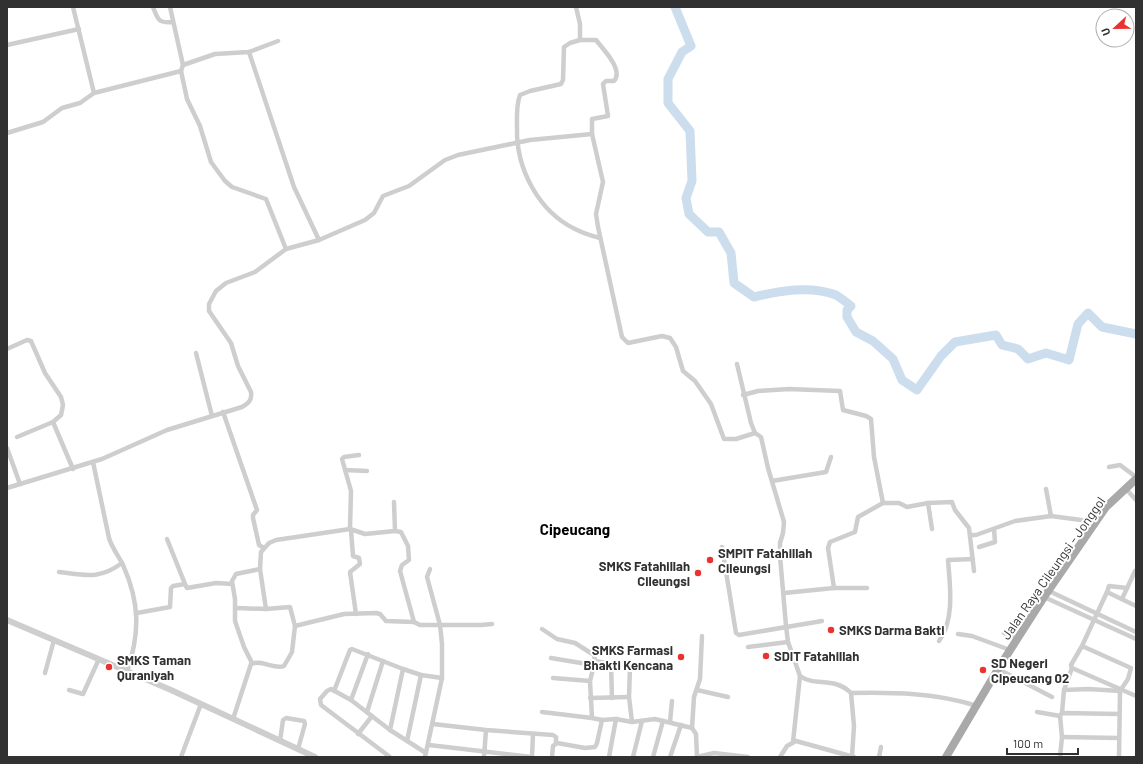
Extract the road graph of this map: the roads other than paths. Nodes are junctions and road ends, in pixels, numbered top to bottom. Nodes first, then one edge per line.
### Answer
1 (73, 7) edge
2 (153, 7) edge
3 (170, 7) edge
4 (576, 7) edge
5 (173, 22) junction
6 (79, 29) junction
7 (580, 40) junction
8 (278, 41) dead end
9 (7, 45) edge
10 (249, 52) junction
11 (183, 65) junction
12 (181, 71) junction
13 (94, 93) junction
14 (7, 133) edge
15 (592, 134) junction
16 (516, 142) junction
17 (600, 238) junction
18 (319, 240) junction
19 (286, 249) junction
20 (7, 349) edge
21 (196, 353) dead end
22 (737, 364) dead end
23 (743, 395) junction
24 (223, 412) junction
25 (212, 416) junction
26 (53, 422) junction
27 (755, 433) junction
28 (17, 437) dead end
29 (7, 448) edge
30 (359, 455) dead end
31 (831, 457) dead end
32 (92, 462) junction
33 (1109, 466) dead end
34 (73, 469) junction
35 (345, 470) junction
36 (367, 471) dead end
37 (1136, 478) edge
38 (772, 481) junction
39 (20, 484) junction
40 (7, 488) edge
41 (1046, 489) dead end
42 (1126, 489) junction
43 (1136, 500) edge
44 (394, 502) dead end
45 (883, 503) junction
46 (928, 503) junction
47 (1051, 516) junction
48 (1096, 522) junction
49 (350, 529) junction
50 (932, 529) dead end
51 (994, 529) junction
52 (395, 531) junction
53 (971, 535) junction
54 (167, 539) dead end
55 (722, 547) dead end
56 (979, 547) dead end
57 (264, 548) junction
58 (972, 559) junction
59 (122, 563) junction
60 (260, 569) junction
61 (430, 569) dead end
62 (974, 571) dead end
63 (1135, 571) dead end
64 (59, 572) dead end
65 (185, 584) junction
66 (232, 584) junction
67 (834, 588) junction
68 (867, 588) dead end
69 (1127, 588) junction
70 (1107, 592) junction
71 (784, 593) junction
72 (1046, 594) junction
73 (1122, 599) junction
74 (1136, 606) edge
75 (236, 608) junction
76 (266, 609) junction
77 (136, 613) junction
78 (356, 614) junction
79 (1097, 614) junction
80 (1094, 619) junction
81 (7, 620) edge
82 (822, 621) dead end
83 (414, 622) junction
84 (440, 624) junction
85 (492, 624) dead end
86 (294, 626) junction
87 (786, 626) junction
88 (542, 629) dead end
89 (1136, 631) edge
90 (1004, 633) dead end
91 (958, 634) dead end
92 (702, 636) dead end
93 (1136, 639) edge
94 (54, 640) junction
95 (1018, 640) junction
96 (939, 641) dead end
97 (788, 642) junction
98 (1082, 646) junction
99 (748, 647) dead end
100 (1010, 650) junction
101 (368, 654) junction
102 (551, 658) dead end
103 (99, 660) junction
104 (383, 661) junction
105 (252, 663) junction
106 (594, 663) junction
107 (611, 664) junction
108 (1072, 668) junction
109 (403, 669) junction
110 (998, 670) junction
111 (127, 672) junction
112 (45, 673) dead end
113 (421, 675) junction
114 (800, 676) junction
115 (442, 678) junction
116 (553, 678) dead end
117 (590, 681) junction
118 (69, 690) dead end
119 (697, 690) junction
120 (1064, 690) junction
121 (334, 691) junction
122 (1121, 691) junction
123 (851, 693) junction
124 (1136, 696) edge
125 (629, 697) junction
126 (728, 697) dead end
127 (1052, 697) dead end
128 (590, 698) junction
129 (612, 698) junction
130 (351, 700) junction
131 (672, 701) dead end
132 (201, 704) junction
133 (977, 706) junction
134 (367, 712) junction
135 (542, 712) dead end
136 (1037, 712) dead end
137 (1061, 714) junction
138 (1119, 714) junction
139 (372, 716) junction
140 (592, 718) junction
141 (616, 718) junction
142 (233, 719) junction
143 (602, 720) junction
144 (642, 721) junction
145 (663, 721) junction
146 (632, 722) junction
147 (670, 722) junction
148 (433, 724) junction
149 (681, 725) junction
150 (692, 728) junction
151 (390, 730) junction
152 (486, 730) junction
153 (358, 734) junction
154 (533, 734) junction
155 (1062, 737) junction
156 (1119, 738) junction
157 (407, 740) junction
158 (280, 741) junction
159 (793, 742) junction
160 (556, 743) junction
161 (429, 745) junction
162 (882, 747) dead end
163 (298, 749) junction
164 (484, 751) junction
165 (426, 755) edge
166 (714, 755) edge
167 (734, 756) edge
168 (181, 757) edge
169 (315, 757) edge
170 (390, 757) edge
171 (484, 757) edge
172 (532, 757) edge
173 (552, 757) edge
174 (608, 757) edge
175 (633, 757) edge
176 (653, 757) edge
177 (670, 757) edge
178 (697, 757) edge
179 (748, 757) edge
180 (780, 757) edge
181 (853, 757) edge
182 (879, 757) edge
183 (946, 757) edge
184 (1060, 757) edge
185 (1119, 757) edge

1 - 6 street
2 - 5 street
3 - 5 street
4 - 7 street
5 - 11 street
6 - 9 street
6 - 13 street
7 - 15 street
7 - 16 street
8 - 10 street
10 - 11 street
10 - 18 street
11 - 12 street
12 - 13 street
12 - 19 street
13 - 14 street
15 - 16 street
15 - 17 street
16 - 17 street
16 - 18 street
17 - 27 street
18 - 19 street
19 - 24 street
20 - 26 street
21 - 25 street
22 - 23 street
23 - 27 street
23 - 45 street
24 - 25 street
24 - 57 street
25 - 32 street
26 - 28 street
26 - 34 street
27 - 38 street
29 - 39 street
30 - 35 street
31 - 38 street
32 - 34 street
32 - 59 street
33 - 37 street
34 - 39 street
35 - 36 street
35 - 49 street
37 - 42 main road, Jalan Raya Cileungsi - Jonggol
38 - 71 street
39 - 40 street
41 - 47 street
42 - 43 street
42 - 48 main road, Jalan Raya Cileungsi - Jonggol
44 - 52 street
45 - 46 street
45 - 67 street
46 - 50 street
46 - 53 street
47 - 48 street
47 - 51 street
48 - 72 main road, Jalan Raya Cileungsi - Jonggol
49 - 52 street
49 - 57 street
49 - 78 street
51 - 53 street
51 - 56 street
52 - 83 street
53 - 58 street
54 - 65 street
55 - 87 street
57 - 60 street
58 - 62 street
58 - 96 street
59 - 64 street
59 - 77 street
60 - 66 street
60 - 76 street
61 - 84 street
63 - 69 street
65 - 66 street
65 - 77 street
66 - 75 street
67 - 68 street
67 - 71 street
69 - 70 street
69 - 73 street
70 - 73 street
70 - 79 street
71 - 87 street
72 - 79 street
72 - 80 street
72 - 95 main road, Jalan Raya Cileungsi - Jonggol
73 - 74 street
75 - 76 street
75 - 105 street
76 - 86 street
77 - 111 street
78 - 83 street
78 - 86 street
79 - 80 street
79 - 89 street
80 - 93 street
80 - 98 street
81 - 94 street
82 - 87 street
83 - 84 street
84 - 85 street
84 - 115 street
86 - 105 street
87 - 97 street
88 - 106 street
90 - 95 street
91 - 100 street
92 - 119 street
94 - 103 street
94 - 112 street
95 - 100 main road, Jalan Raya Cileungsi - Jonggol
97 - 99 street
97 - 114 street
98 - 108 street
98 - 122 street
100 - 110 main road, Jalan Raya Cileungsi - Jonggol
101 - 104 street
101 - 121 street
101 - 130 street
102 - 106 street
103 - 111 street
103 - 118 street
104 - 109 street
104 - 134 street
105 - 142 street
106 - 107 street
106 - 117 street
107 - 125 street
107 - 129 street
108 - 120 street
108 - 122 street
109 - 113 street
109 - 151 street
110 - 127 street
110 - 133 main road, Jalan Raya Cileungsi - Jonggol
111 - 132 street
113 - 115 street
113 - 157 street
114 - 123 street
114 - 159 street
115 - 148 street
116 - 117 street
117 - 128 street
119 - 126 street
119 - 150 street
120 - 122 street
120 - 137 street
121 - 130 street
121 - 153 street
122 - 124 street
122 - 138 street
123 - 133 street
123 - 181 street
125 - 129 street
125 - 146 street
128 - 129 street
128 - 140 street
130 - 134 street
131 - 147 street
132 - 142 street
132 - 168 street
133 - 183 main road, Jalan Raya Cileungsi - Jonggol
134 - 139 street
135 - 140 street
136 - 137 street
137 - 138 street
137 - 155 street
138 - 156 street
139 - 151 street
139 - 153 street
140 - 143 street
141 - 143 street
141 - 146 street
141 - 174 street
142 - 158 street
143 - 160 street
144 - 145 street
144 - 146 street
144 - 175 street
145 - 147 street
145 - 176 street
147 - 149 street
148 - 152 street
148 - 161 street
149 - 150 street
149 - 177 street
150 - 178 street
151 - 157 street
152 - 154 street
152 - 164 street
153 - 170 street
154 - 160 street
154 - 172 street
155 - 156 street
155 - 184 street
156 - 185 street
157 - 165 street
158 - 163 street
158 - 163 street
159 - 180 street
159 - 181 street
160 - 173 street
161 - 164 street
161 - 165 street
162 - 182 street
163 - 169 street
164 - 171 street
164 - 172 street
166 - 167 street
166 - 178 street
167 - 179 street

